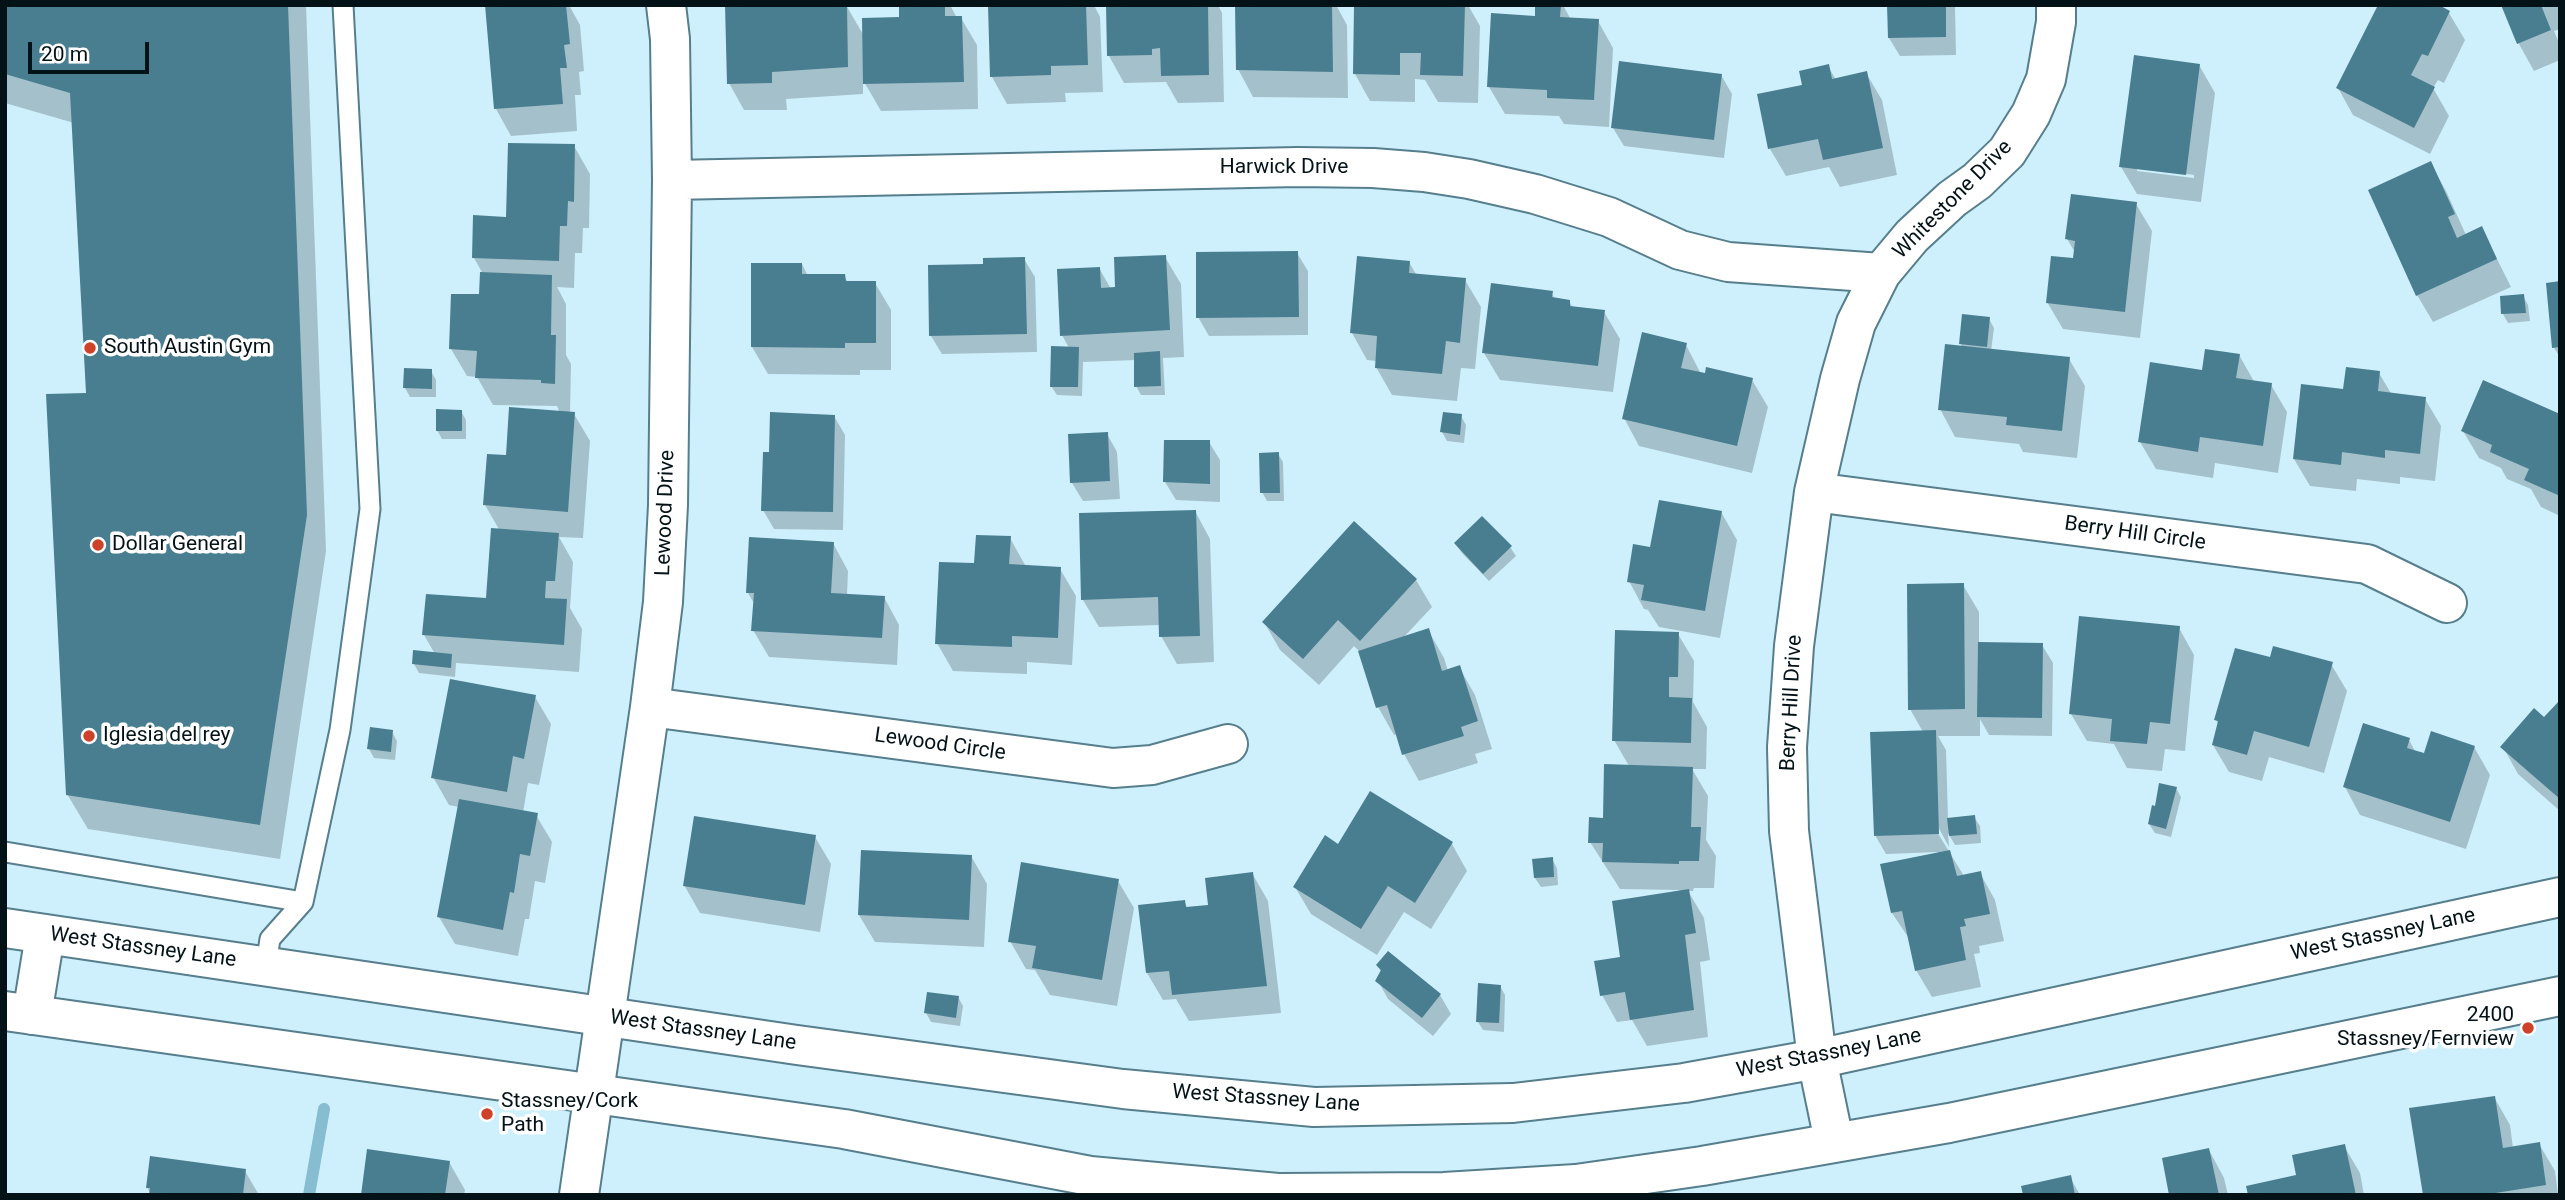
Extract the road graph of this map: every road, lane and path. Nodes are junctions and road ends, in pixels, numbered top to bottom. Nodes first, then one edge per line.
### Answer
1 (343, 5) edge
2 (666, 5) edge
3 (2056, 5) edge
4 (672, 180) junction
5 (1881, 273) junction
6 (1814, 492) junction
7 (2446, 603) dead end
8 (650, 707) junction
9 (1228, 744) dead end
10 (5, 852) edge
11 (2560, 897) edge
12 (303, 902) junction
13 (5, 928) edge
14 (45, 935) junction
15 (266, 965) junction
16 (2560, 996) edge
17 (18, 1013) edge
18 (604, 1018) junction
19 (1817, 1059) junction
20 (593, 1095) junction
21 (1834, 1141) junction
22 (579, 1195) edge

1 - 12 lane
2 - 4 main road, Lewood Drive
3 - 5 main road, Whitestone Drive
4 - 5 main road, Harwick Drive
4 - 8 main road, Lewood Drive
5 - 6 main road, Berry Hill Drive
6 - 7 main road, Berry Hill Circle
6 - 19 main road, Berry Hill Drive
8 - 9 main road, Lewood Circle
8 - 18 main road, Lewood Drive
10 - 12 lane
11 - 19 main road, West Stassney Lane
12 - 15 lane
13 - 14 main road, West Stassney Lane
14 - 15 main road, West Stassney Lane
14 - 17 main road
15 - 18 main road, West Stassney Lane
16 - 21 main road
17 - 20 main road
18 - 19 main road, West Stassney Lane
18 - 20 main road, Lewood Drive
19 - 21 main road, Berry Hill Drive
20 - 21 main road
20 - 22 main road, Lewood Drive

